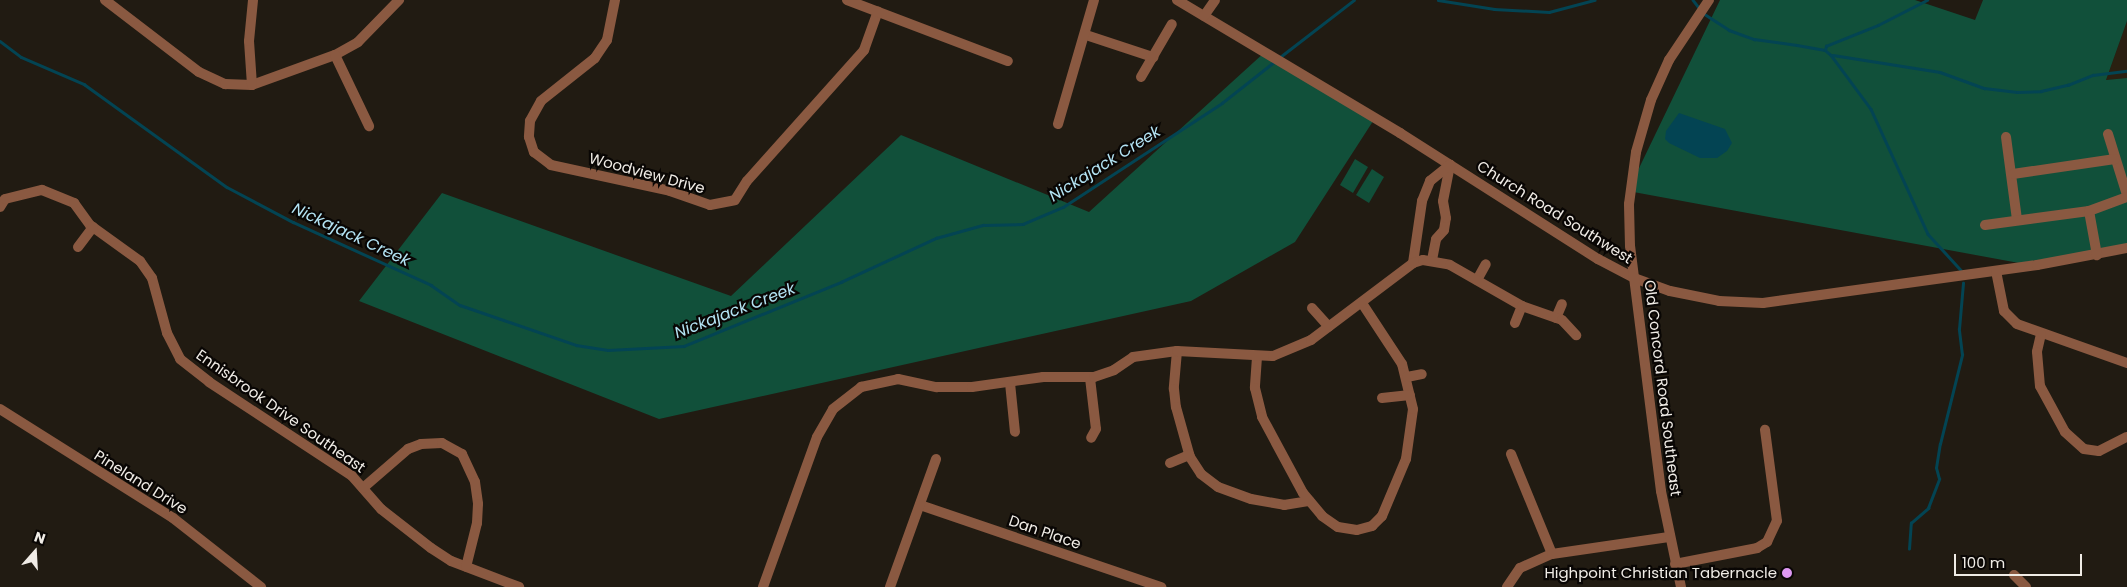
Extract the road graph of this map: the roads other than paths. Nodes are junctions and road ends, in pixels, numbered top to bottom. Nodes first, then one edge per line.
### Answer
1 (105, 0) edge
2 (253, 0) edge
3 (399, 0) edge
4 (615, 0) edge
5 (847, 0) edge
6 (1094, 0) edge
7 (1177, 0) edge
8 (1215, 0) edge
9 (1708, 0) edge
10 (878, 11) junction
11 (1204, 16) junction
12 (1172, 24) dead end
13 (1086, 35) junction
14 (335, 55) junction
15 (1153, 58) junction
16 (1008, 61) dead end
17 (1141, 77) dead end
18 (252, 85) junction
19 (1058, 124) dead end
20 (369, 126) dead end
21 (2108, 134) dead end
22 (2006, 137) dead end
23 (2115, 159) junction
24 (1450, 165) junction
25 (2013, 174) junction
26 (2127, 196) edge
27 (0, 206) edge
28 (2089, 211) junction
29 (2017, 219) junction
30 (1985, 225) dead end
31 (93, 227) junction
32 (1417, 231) junction
33 (1436, 239) junction
34 (78, 246) dead end
35 (2127, 248) edge
36 (2096, 255) junction
37 (1432, 260) junction
38 (1413, 263) junction
39 (1486, 264) dead end
40 (1996, 271) junction
41 (1634, 278) junction
42 (1477, 280) junction
43 (1362, 303) junction
44 (1562, 304) dead end
45 (1522, 306) junction
46 (1312, 308) dead end
47 (1556, 318) junction
48 (1515, 323) dead end
49 (1329, 327) junction
50 (2041, 334) junction
51 (1576, 335) dead end
52 (1177, 351) junction
53 (1257, 358) junction
54 (2127, 363) edge
55 (1422, 374) dead end
56 (1090, 378) junction
57 (1407, 378) junction
58 (1010, 382) junction
59 (1410, 395) junction
60 (1382, 398) dead end
61 (0, 409) edge
62 (1765, 430) dead end
63 (1015, 432) dead end
64 (2127, 437) edge
65 (1092, 438) dead end
66 (1511, 454) dead end
67 (1189, 455) junction
68 (936, 459) dead end
69 (1170, 463) dead end
70 (363, 488) junction
71 (1310, 501) junction
72 (920, 505) junction
73 (1669, 537) junction
74 (1552, 554) junction
75 (1675, 564) junction
76 (466, 567) junction
77 (2014, 575) dead end
78 (261, 587) edge
79 (519, 587) edge
80 (763, 587) edge
81 (890, 587) edge
82 (1160, 587) edge
83 (1507, 587) edge
84 (1681, 587) edge
85 (2026, 587) edge

1 - 18 street
2 - 18 street
3 - 14 street
4 - 10 street, Woodview Drive
5 - 10 street
6 - 13 street
7 - 11 street, Church Road Southwest
8 - 11 street
9 - 41 street, Old Concord Road Southeast
10 - 16 street
11 - 24 street, Church Road Southwest
12 - 15 street
13 - 15 street
13 - 19 street
14 - 18 street
14 - 20 street
15 - 17 street
21 - 23 street
22 - 25 street
23 - 25 street
23 - 26 street
24 - 32 street
24 - 33 street
24 - 41 street, Church Road Southwest
25 - 29 street
26 - 28 street
27 - 31 street, Ennisbrook Drive Southeast
28 - 29 street
28 - 36 street
29 - 30 street
31 - 34 street
31 - 70 street, Ennisbrook Drive Southeast
32 - 33 street
32 - 38 street
33 - 37 street
35 - 36 street, Church Road Southwest
36 - 40 street, Church Road Southwest
37 - 38 street
37 - 42 street
38 - 43 street
39 - 42 street
40 - 41 street, Church Road Southwest
40 - 50 street
41 - 73 street, Old Concord Road Southeast
42 - 45 street
43 - 49 street
43 - 57 street
44 - 47 street
45 - 47 street
45 - 48 street
46 - 49 street
47 - 51 street
49 - 53 street
50 - 54 street
50 - 64 street
52 - 53 street
52 - 56 street
52 - 67 street
53 - 71 street
55 - 57 street
56 - 58 street
56 - 65 street
57 - 59 street
58 - 63 street
58 - 80 street
59 - 60 street
59 - 71 street
61 - 78 street, Pineland Drive
62 - 75 street
66 - 74 street
67 - 69 street
67 - 71 street
68 - 72 street
70 - 76 street, Ennisbrook Drive Southeast
70 - 76 street
72 - 81 street
72 - 82 street, Dan Place
73 - 74 street
73 - 75 street, Old Concord Road Southeast
74 - 83 street
75 - 84 street, Old Concord Road Southeast
76 - 79 street, Ennisbrook Drive Southeast
77 - 85 street

